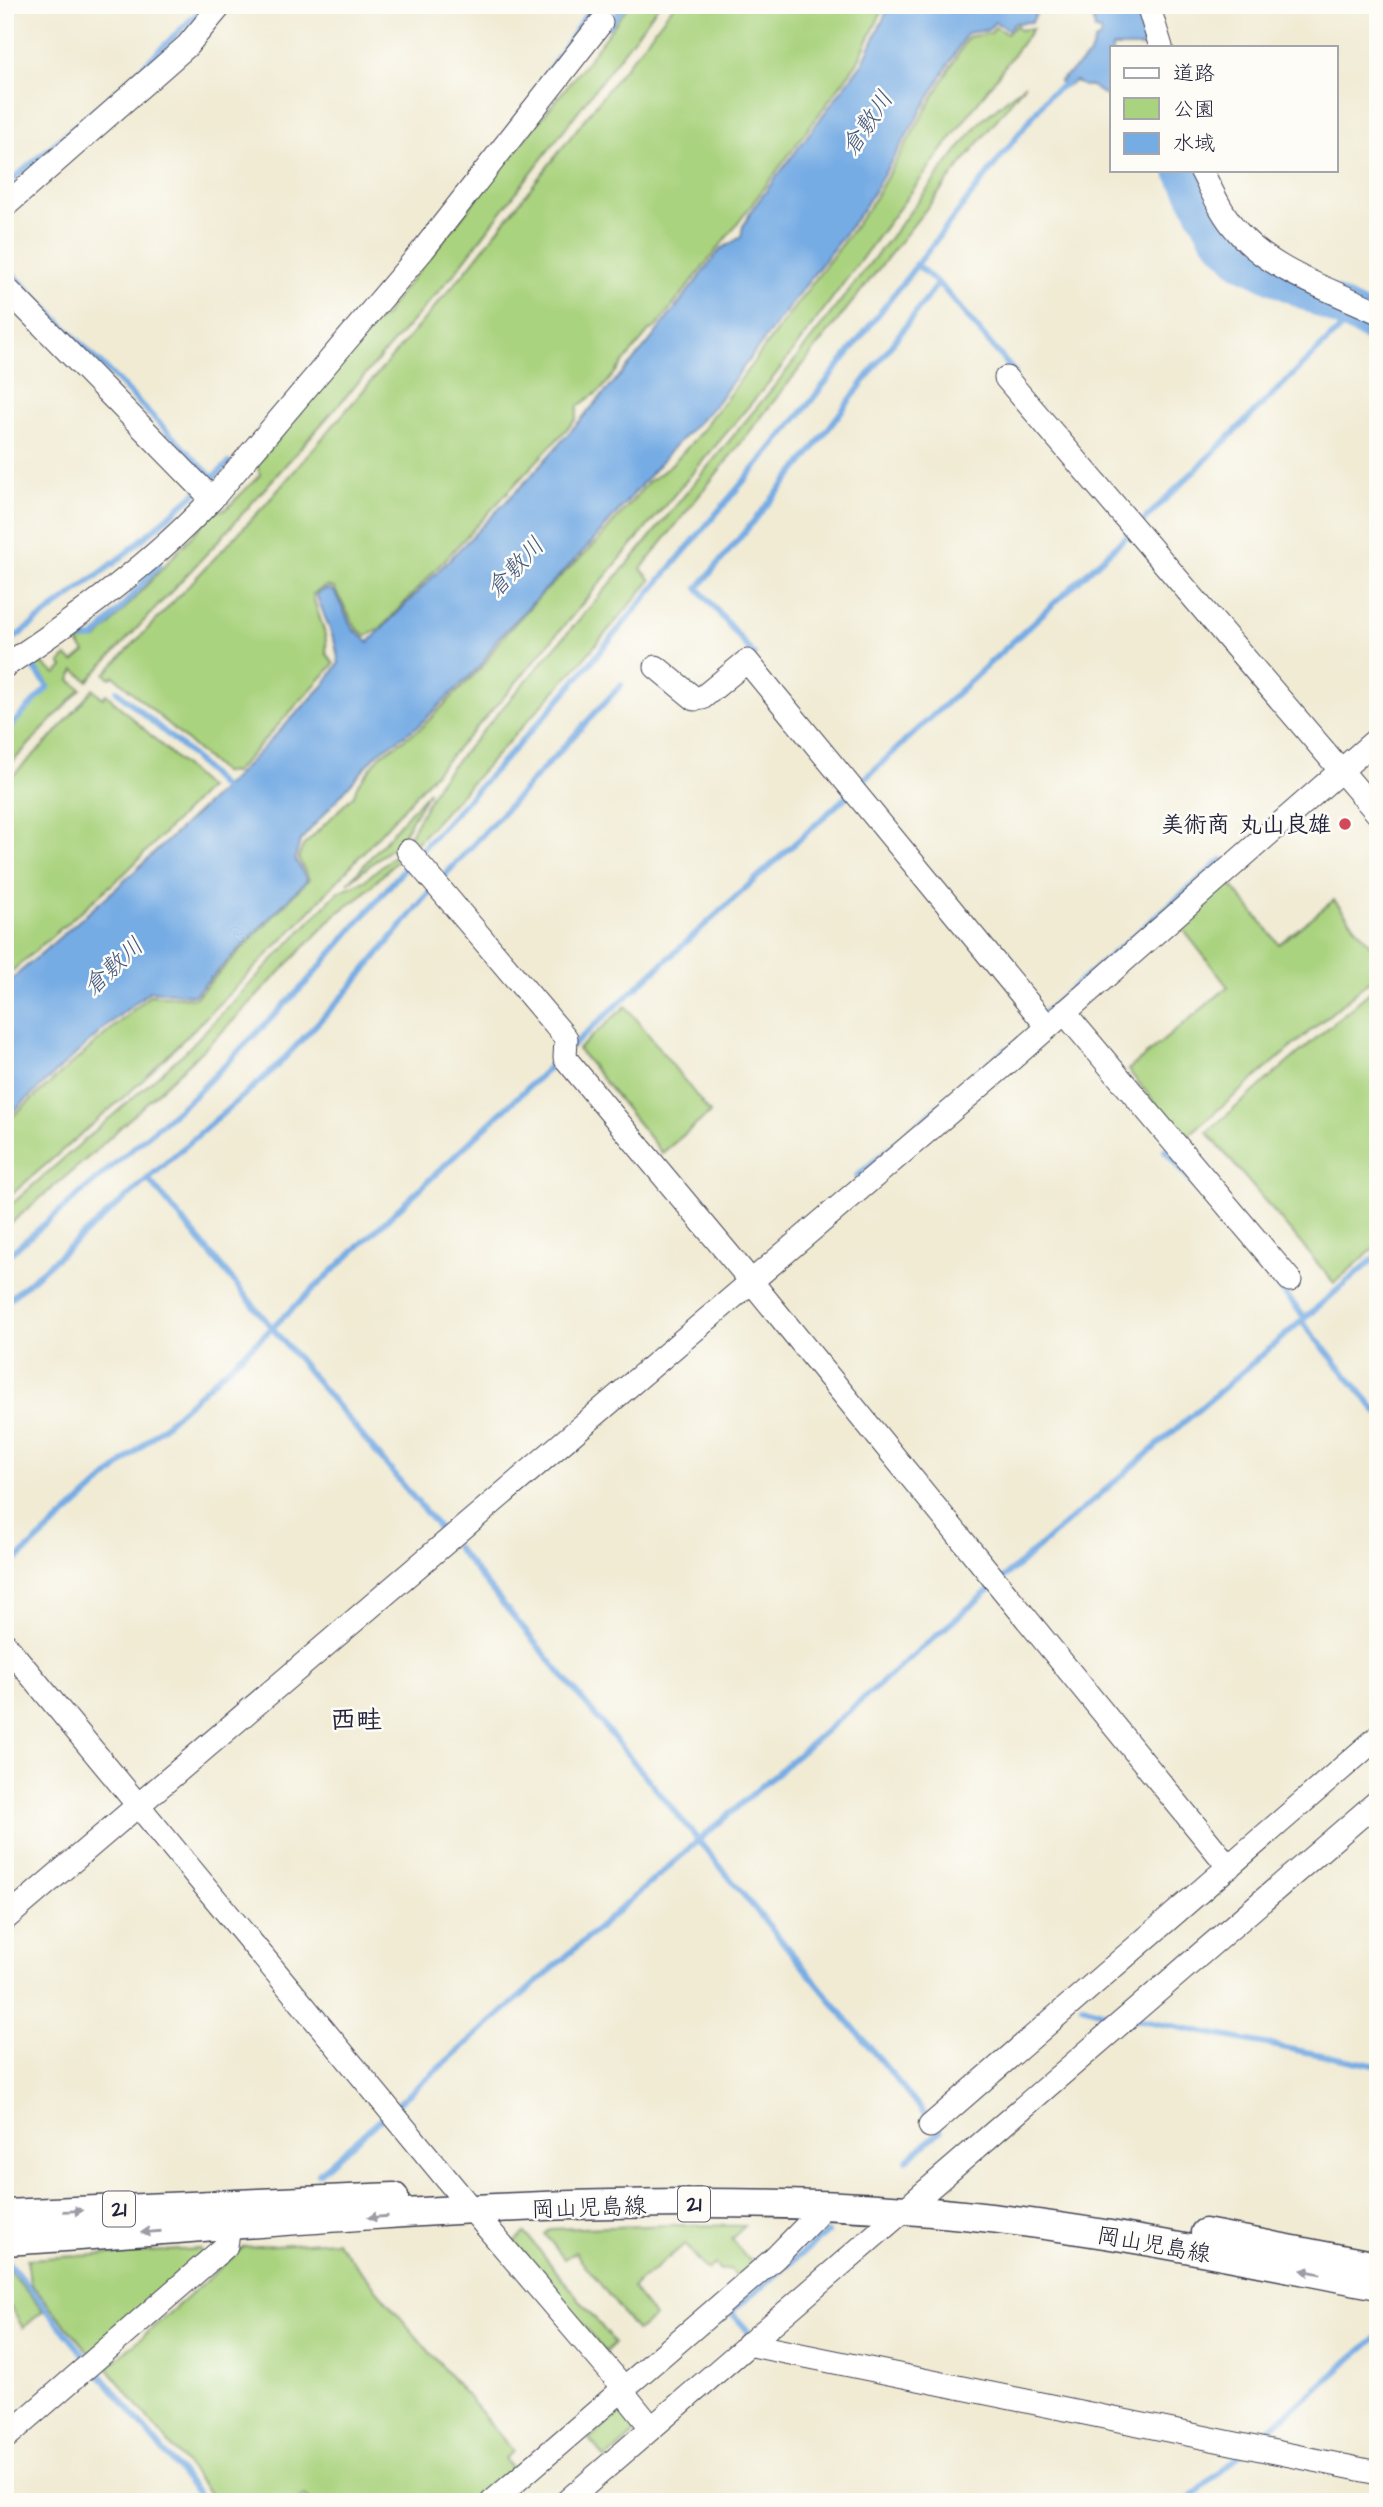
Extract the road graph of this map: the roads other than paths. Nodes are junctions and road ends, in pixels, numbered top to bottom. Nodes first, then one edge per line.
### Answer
1 (221, 5) edge
2 (1148, 5) edge
3 (601, 23) dead end
4 (1161, 46) edge
5 (1202, 172) edge
6 (5, 206) edge
7 (5, 287) edge
8 (1378, 312) edge
9 (1006, 378) dead end
10 (205, 492) junction
11 (5, 666) edge
12 (656, 667) dead end
13 (1378, 738) edge
14 (1340, 770) junction
15 (1378, 814) edge
16 (414, 857) dead end
17 (1048, 1019) junction
18 (747, 1276) junction
19 (1290, 1280) dead end
20 (5, 1644) edge
21 (1378, 1737) edge
22 (133, 1799) junction
23 (1378, 1801) edge
24 (1232, 1864) junction
25 (5, 1919) edge
26 (934, 2123) dead end
27 (466, 2202) junction
28 (915, 2202) junction
29 (818, 2205) junction
30 (5, 2214) edge
31 (229, 2227) junction
32 (5, 2241) edge
33 (1378, 2266) edge
34 (1378, 2285) edge
35 (747, 2344) junction
36 (626, 2395) junction
37 (651, 2427) junction
38 (5, 2438) edge
39 (1378, 2473) edge
40 (492, 2502) edge
41 (566, 2502) edge

1 - 6 street
2 - 4 street
3 - 10 street
5 - 8 street
7 - 10 street
9 - 14 street
10 - 11 street
12 - 17 street
13 - 14 street
14 - 15 street
14 - 17 street
16 - 18 street
17 - 18 street
17 - 19 street
18 - 22 street
18 - 24 street
20 - 22 street
21 - 24 street
22 - 25 street
22 - 27 street
23 - 28 street
24 - 26 street
27 - 28 main road, 岡山児島線 / 21
27 - 29 main road, 岡山児島線 / 21
30 -> 27 main road, 岡山児島線 / 21
27 -> 31 main road, 岡山児島線 / 21
27 - 36 street
28 - 29 main road, 岡山児島線 / 21
28 - 33 main road, 岡山児島線 / 21
34 -> 28 main road, 岡山児島線 / 21
28 - 35 street
29 - 36 street
31 -> 32 main road, 岡山児島線 / 21
31 - 38 street
35 - 37 street
35 - 39 street
36 - 37 street
36 - 40 street
37 - 41 street

